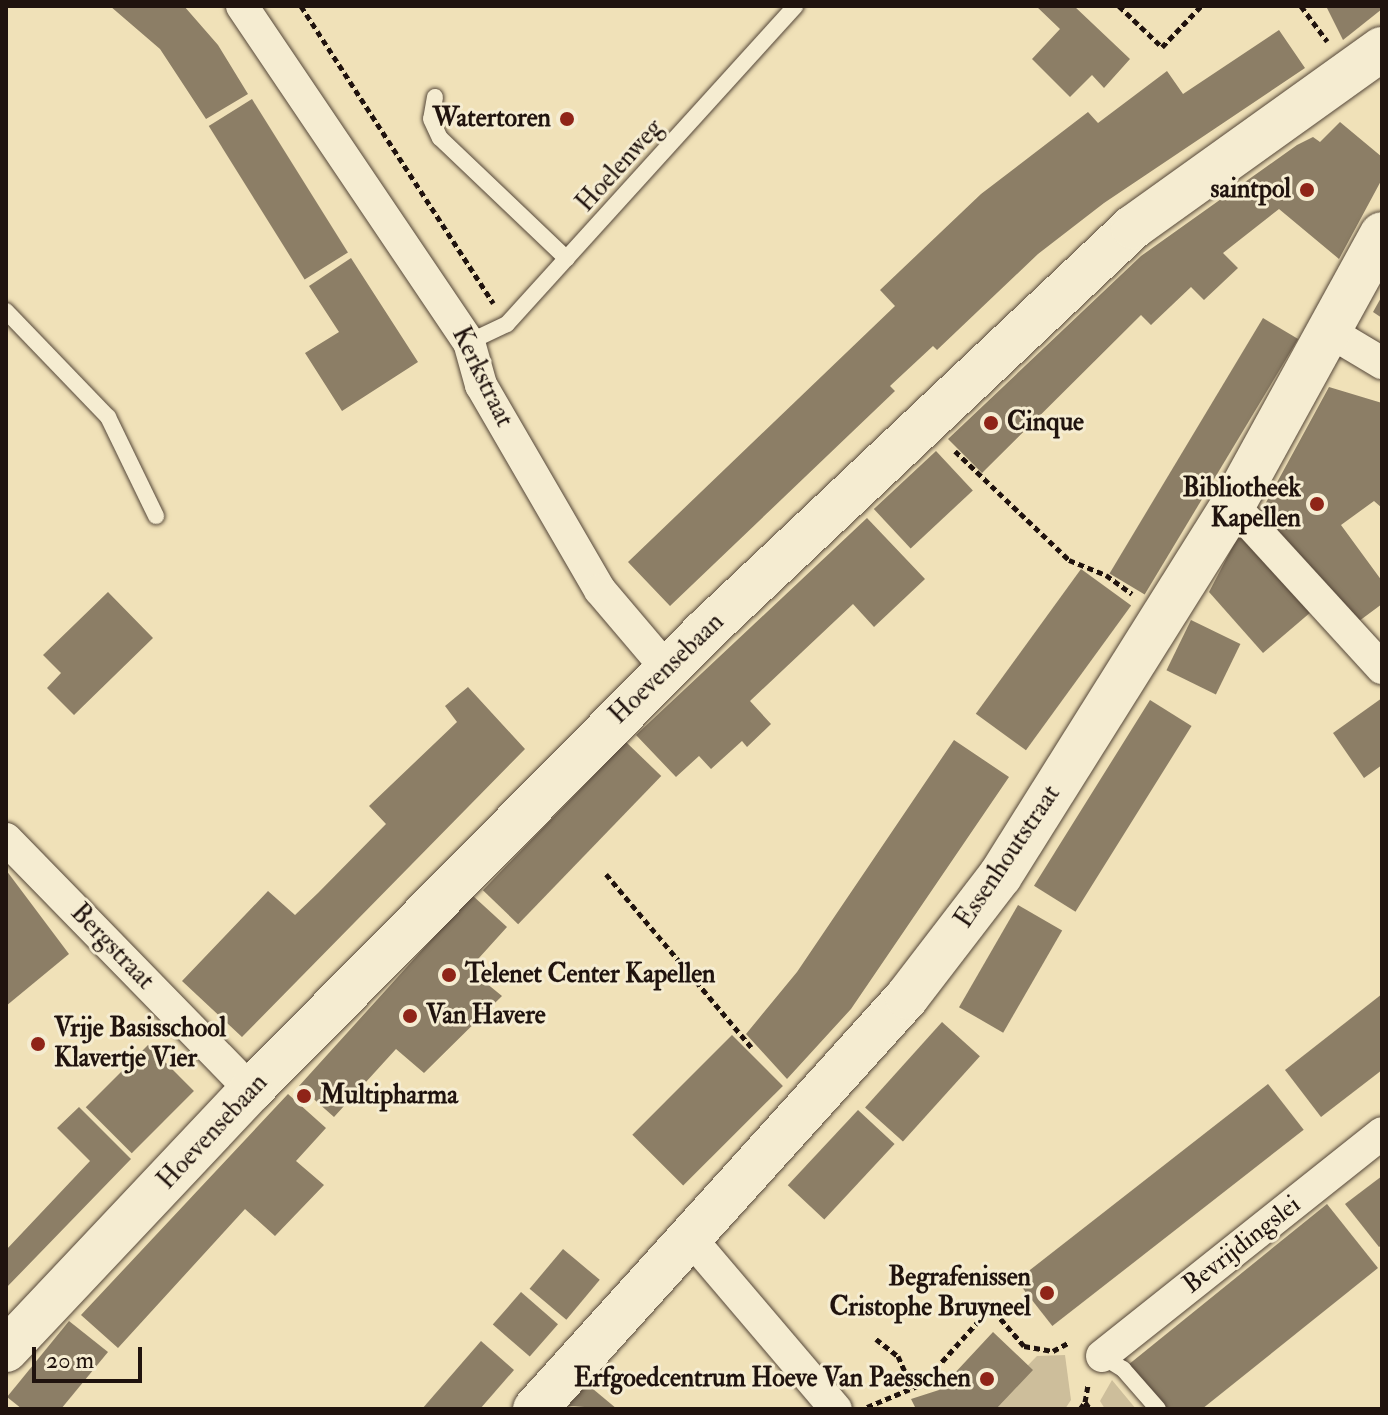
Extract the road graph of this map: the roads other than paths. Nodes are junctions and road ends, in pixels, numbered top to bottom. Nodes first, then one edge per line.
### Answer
1 (242, 6) edge
2 (795, 6) edge
3 (1382, 49) edge
4 (435, 97) dead end
5 (1382, 234) edge
6 (567, 259) junction
7 (6, 311) edge
8 (1330, 332) junction
9 (469, 342) junction
10 (1382, 363) edge
11 (1233, 505) junction
12 (156, 516) dead end
13 (1382, 668) edge
14 (667, 669) junction
15 (6, 839) edge
16 (251, 1090) junction
17 (1382, 1133) edge
18 (692, 1240) junction
19 (6, 1350) edge
20 (1102, 1356) joint
21 (535, 1409) edge
22 (836, 1409) edge
23 (1158, 1409) edge

1 - 9 street, Kerkstraat
2 - 6 lane, Hoelenweg
3 - 14 street, Hoevensebaan
4 - 6 lane
5 - 8 street, Essenhoutstraat
6 - 9 lane, Hoelenweg
7 - 12 lane
8 - 10 street
8 - 11 street, Essenhoutstraat
9 - 14 street, Kerkstraat
11 - 13 street
11 - 18 street, Essenhoutstraat
14 - 16 street, Hoevensebaan
15 - 16 street, Bergstraat
16 - 19 street, Hoevensebaan
17 - 20 street, Bevrijdingslei
18 - 21 street, Essenhoutstraat
18 - 22 street
20 - 23 lane

